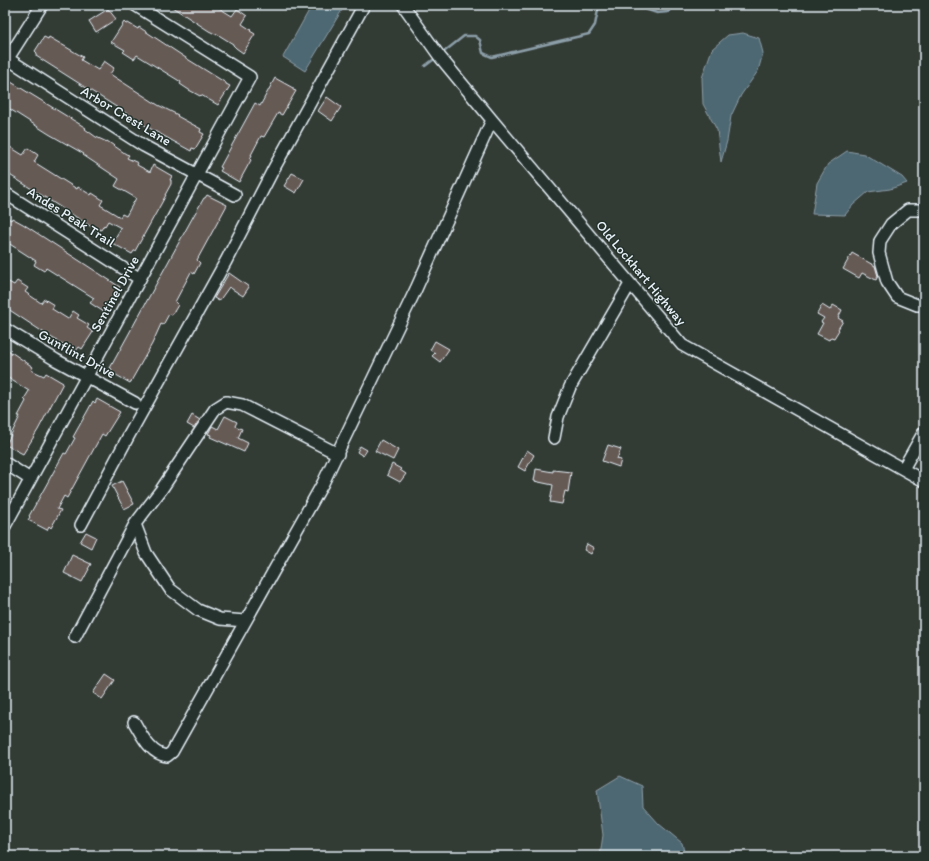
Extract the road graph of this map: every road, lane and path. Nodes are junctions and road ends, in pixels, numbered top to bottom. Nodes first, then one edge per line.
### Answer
1 (42, 5) edge
2 (135, 5) edge
3 (364, 5) edge
4 (403, 5) edge
5 (6, 60) edge
6 (492, 120) junction
7 (197, 174) junction
8 (5, 193) edge
9 (236, 195) dead end
10 (924, 210) edge
11 (140, 279) junction
12 (630, 284) junction
13 (924, 305) edge
14 (5, 329) edge
15 (86, 376) junction
16 (136, 403) dead end
17 (924, 432) edge
18 (554, 438) dead end
19 (338, 454) junction
20 (5, 464) edge
21 (903, 469) junction
22 (30, 479) junction
23 (924, 481) edge
24 (135, 524) junction
25 (81, 525) dead end
26 (5, 526) edge
27 (245, 621) junction
28 (75, 637) dead end
29 (134, 722) dead end

1 - 5 street
2 - 7 street, Sentinel Drive
3 - 25 street
4 - 6 street, Old Lockhart Highway
5 - 7 street, Arbor Crest Lane
6 - 12 street, Old Lockhart Highway
6 - 19 street
7 - 9 street, Arbor Crest Lane
7 - 11 street, Sentinel Drive
8 - 11 street, Andes Peak Trail
10 - 13 street
11 - 15 street, Sentinel Drive
12 - 18 street
12 - 21 street, Old Lockhart Highway
14 - 15 street, Gunflint Drive
15 - 16 street, Gunflint Drive
15 - 22 street, Sentinel Drive
17 - 21 street
19 - 24 street
19 - 27 street
20 - 22 street
21 - 23 street, Old Lockhart Highway
22 - 26 street, Sentinel Drive
24 - 27 street
24 - 28 street
27 - 29 street

